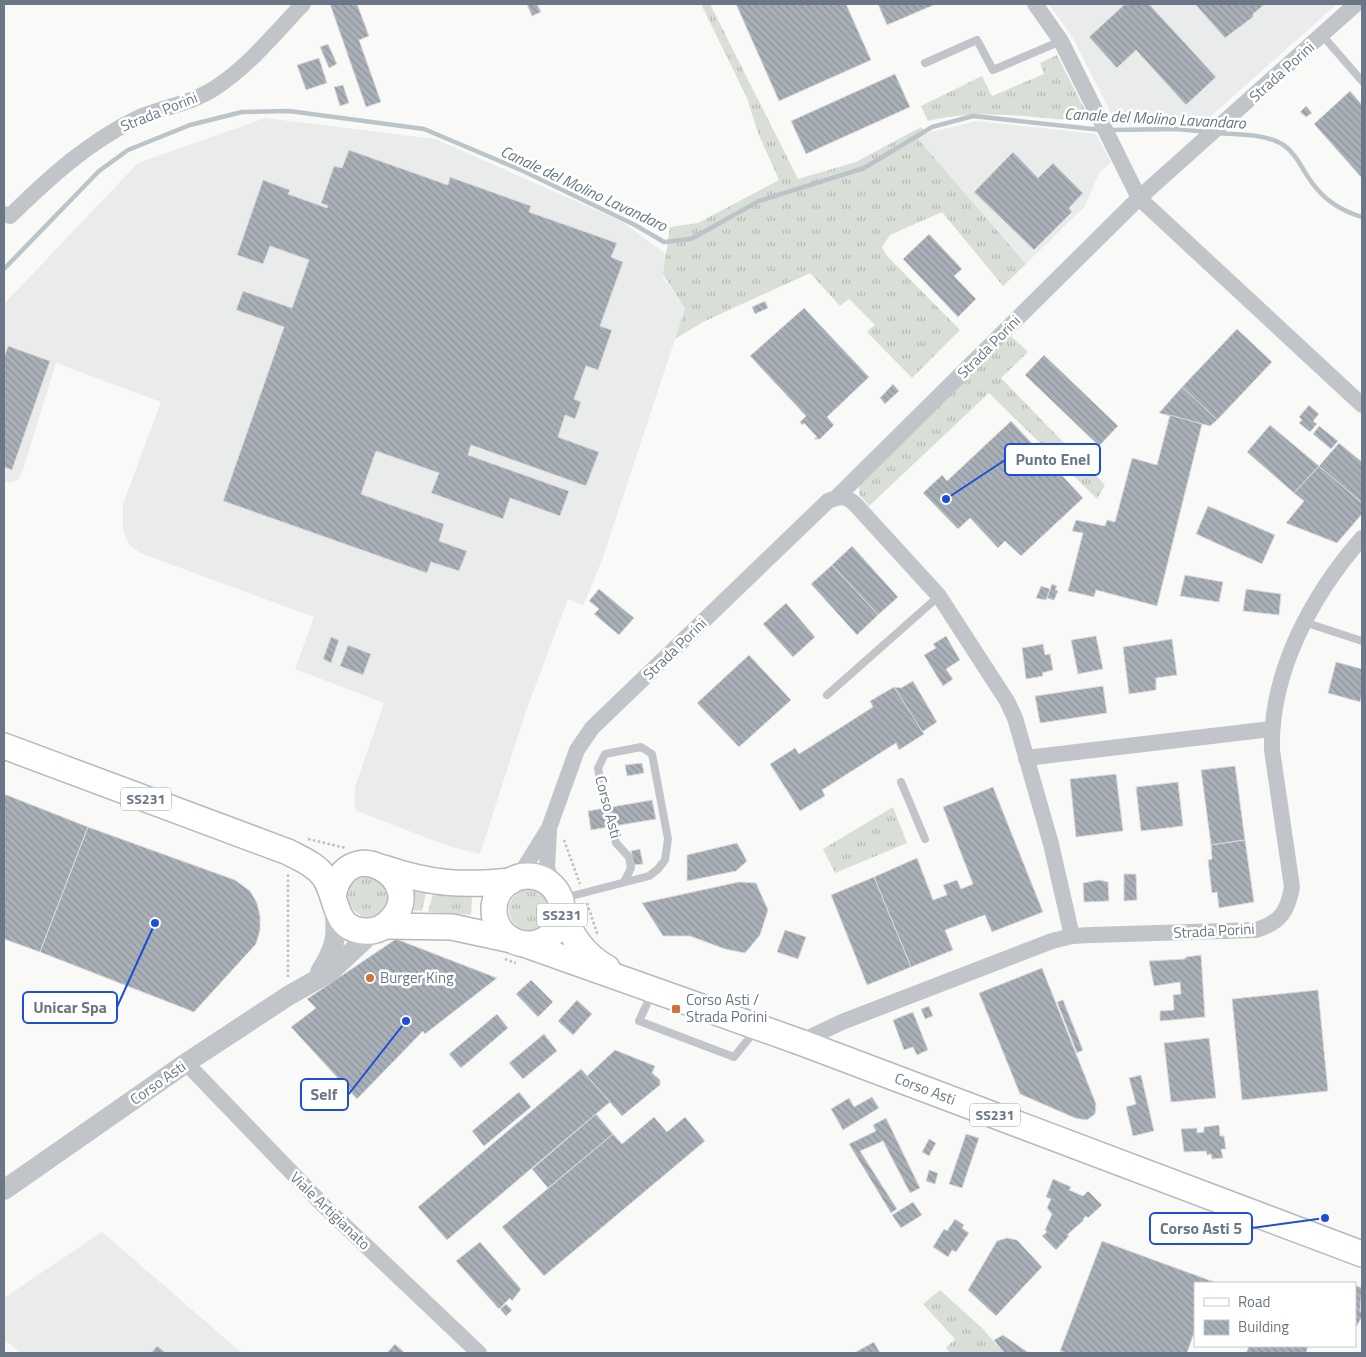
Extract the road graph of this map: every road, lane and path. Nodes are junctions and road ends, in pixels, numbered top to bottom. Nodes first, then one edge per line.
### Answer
1 (303, 4) edge
2 (1035, 4) edge
3 (1356, 4) edge
4 (1322, 35) junction
5 (1061, 41) junction
6 (925, 63) dead end
7 (1362, 81) edge
8 (1139, 198) junction
9 (6, 218) edge
10 (1362, 405) edge
11 (838, 496) junction
12 (1362, 538) edge
13 (939, 596) junction
14 (1304, 622) junction
15 (1362, 641) edge
16 (827, 695) dead end
17 (1271, 729) junction
18 (4, 746) edge
19 (1026, 758) junction
20 (901, 782) dead end
21 (549, 828) junction
22 (925, 839) dead end
23 (288, 852) junction
24 (373, 866) junction
25 (514, 880) junction
26 (624, 882) junction
27 (559, 899) junction
28 (334, 903) junction
29 (380, 928) junction
30 (1072, 936) junction
31 (514, 952) junction
32 (314, 980) junction
33 (627, 980) junction
34 (654, 989) junction
35 (758, 1027) junction
36 (800, 1042) junction
37 (186, 1064) junction
38 (4, 1190) edge
39 (1362, 1254) edge
40 (479, 1353) edge

1 - 9 street, Strada Porini
2 - 5 street
3 - 4 street, Strada Porini
4 - 7 lane
4 - 8 street, Strada Porini
5 - 6 lane
5 - 8 street
8 - 10 street
8 - 11 street, Strada Porini
11 - 13 street
11 - 21 street, Strada Porini
12 - 14 street, Strada Porini
13 - 16 lane
13 - 19 street
14 - 15 lane
14 - 17 street, Strada Porini
17 - 19 street
17 - 30 street, Strada Porini
18 - 23 main road, Corso Asti / SS231
19 - 30 street
20 - 22 lane
21 - 25 street, Strada Porini
21 - 27 street, Strada Porini
23 - 24 main road, Corso Asti / SS231
23 - 28 main road, Corso Asti / SS231
24 - 25 main road, Corso Asti / SS231
24 - 28 main road
24 - 29 main road
25 - 27 main road, SS231
25 - 31 main road
26 - 26 lane, Corso Asti
26 - 27 lane, Corso Asti
27 - 31 main road, SS231
27 - 33 main road, Corso Asti / SS231
28 - 29 main road, SS231
28 - 32 street, Corso Asti
29 - 31 main road, Corso Asti / SS231
29 - 32 street, Corso Asti
30 - 36 street, Strada Porini
31 - 33 main road, Corso Asti / SS231
32 - 37 street, Corso Asti
33 - 34 main road, Corso Asti / SS231
34 - 35 main road, Corso Asti / SS231
34 - 35 lane
35 - 36 main road, Corso Asti / SS231
36 - 39 main road, Corso Asti / SS231
37 - 38 street, Corso Asti
37 - 40 street, Viale Artigianato

